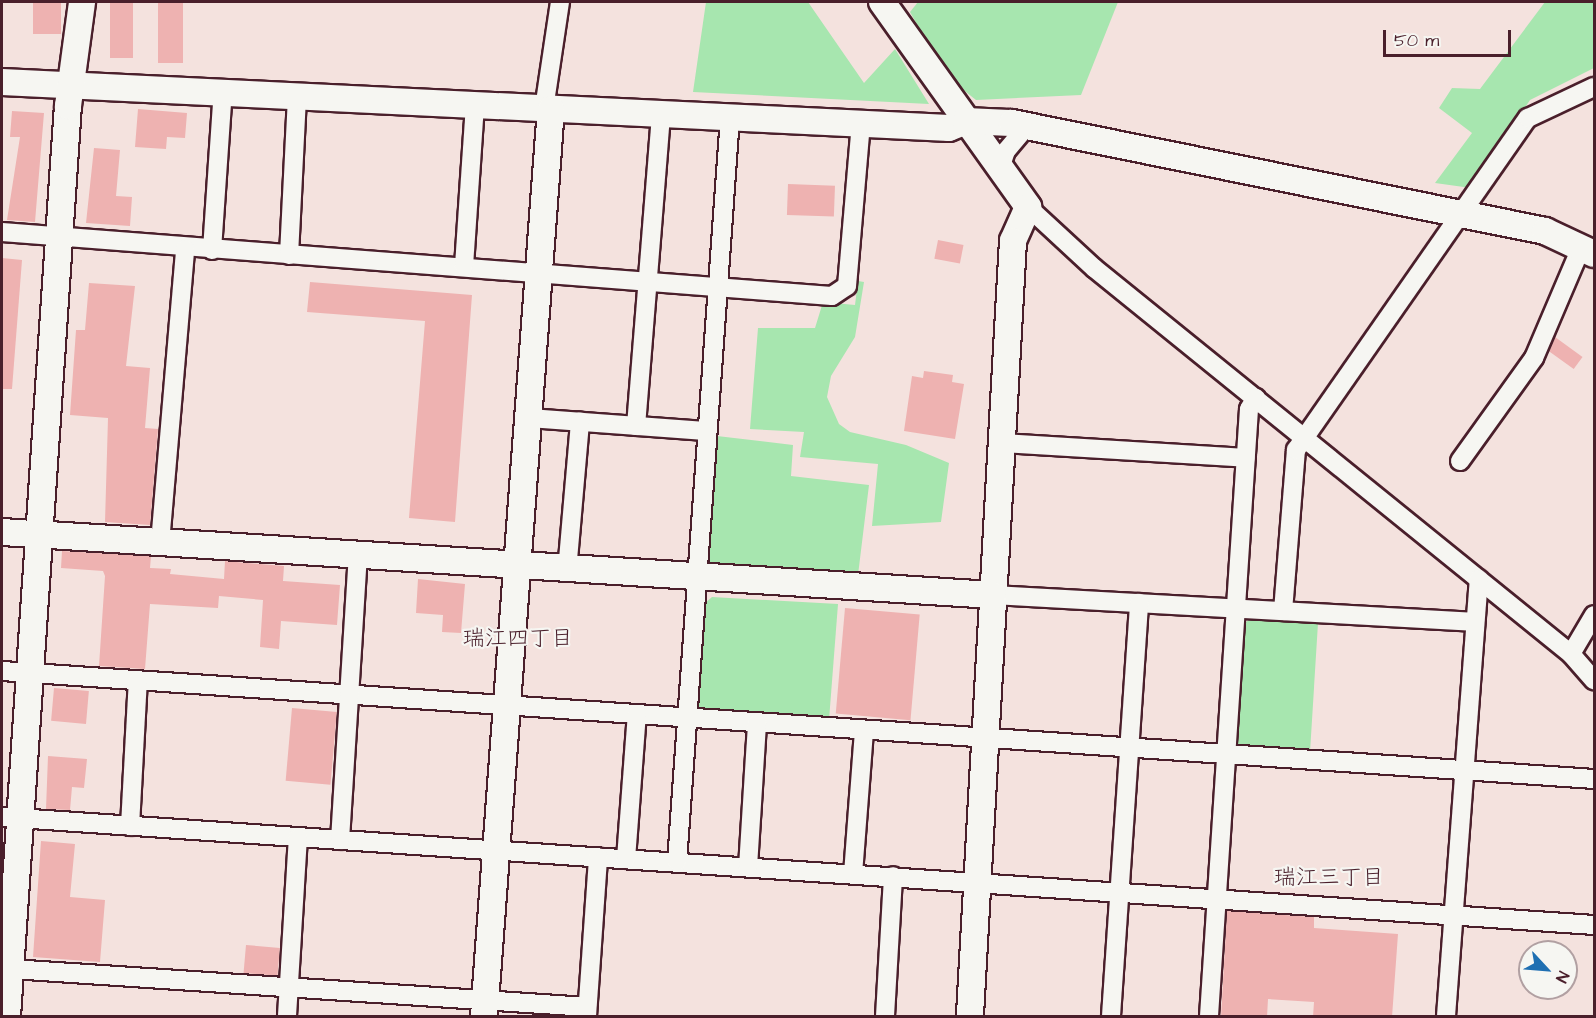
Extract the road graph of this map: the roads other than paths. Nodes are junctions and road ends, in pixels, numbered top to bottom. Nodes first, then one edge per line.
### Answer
1 (82, 2) edge
2 (560, 2) edge
3 (892, 6) edge
4 (2, 82) edge
5 (70, 84) junction
6 (1594, 87) edge
7 (223, 89) junction
8 (297, 95) junction
9 (475, 104) junction
10 (547, 109) junction
11 (661, 113) junction
12 (730, 117) junction
13 (966, 121) junction
14 (861, 123) junction
15 (1028, 125) junction
16 (1000, 169) junction
17 (1028, 207) junction
18 (1463, 216) junction
19 (2, 231) edge
20 (59, 235) junction
21 (185, 249) junction
22 (212, 250) junction
23 (1588, 251) edge
24 (289, 255) junction
25 (464, 266) junction
26 (538, 272) junction
27 (648, 279) junction
28 (718, 284) junction
29 (1256, 398) junction
30 (528, 418) junction
31 (580, 422) junction
32 (636, 426) junction
33 (707, 431) junction
34 (1306, 437) junction
35 (1003, 443) junction
36 (1246, 458) junction
37 (1460, 461) dead end
38 (2, 532) edge
39 (38, 535) junction
40 (160, 543) junction
41 (358, 557) junction
42 (518, 568) junction
43 (567, 571) junction
44 (1479, 579) junction
45 (696, 580) junction
46 (993, 595) junction
47 (1138, 603) junction
48 (1236, 609) junction
49 (1283, 611) junction
50 (1594, 615) edge
51 (1472, 622) junction
52 (1571, 654) junction
53 (2, 671) edge
54 (28, 673) junction
55 (138, 680) junction
56 (1594, 680) edge
57 (349, 695) junction
58 (507, 706) junction
59 (637, 714) junction
60 (687, 718) junction
61 (758, 723) junction
62 (864, 730) junction
63 (986, 738) junction
64 (1129, 748) junction
65 (1227, 755) junction
66 (1463, 770) junction
67 (1594, 779) edge
68 (10, 817) edge
69 (130, 826) junction
70 (298, 837) junction
71 (340, 840) junction
72 (497, 850) junction
73 (598, 857) junction
74 (626, 859) junction
75 (676, 862) junction
76 (748, 867) junction
77 (853, 874) junction
78 (893, 876) junction
79 (979, 882) junction
80 (1120, 891) junction
81 (1218, 898) junction
82 (1452, 916) junction
83 (1594, 925) edge
84 (11, 969) junction
85 (289, 987) junction
86 (485, 1008) edge
87 (587, 1012) edge
88 (7, 1017) edge
89 (287, 1017) edge
90 (885, 1017) edge
91 (970, 1017) edge
92 (1111, 1017) edge
93 (1209, 1017) edge
94 (1446, 1017) edge

1 - 5 street
2 - 10 street
3 - 13 street
4 - 5 street
5 - 7 street
5 - 20 street
6 - 18 street
7 - 8 street
7 - 22 street
8 - 9 street
8 - 24 street
9 - 10 street
9 - 25 street
10 - 11 street
10 - 26 street
11 - 12 street
11 - 27 street
12 - 14 street
12 - 28 street
13 - 14 street
13 - 15 street
13 - 16 street
14 - 28 street
15 - 16 street
15 - 18 street
16 - 17 street
17 - 29 street
17 - 35 street
18 - 23 street
18 - 34 street
19 - 20 street
20 - 21 street
20 - 39 street
21 - 22 street
21 - 40 street
22 - 24 street
23 - 37 street
24 - 25 street
25 - 26 street
26 - 27 street
26 - 30 street
27 - 28 street
27 - 32 street
28 - 33 street
29 - 34 street
29 - 36 street
30 - 31 street
30 - 42 street
31 - 32 street
31 - 43 street
32 - 33 street
33 - 45 street
34 - 44 street
34 - 49 street
35 - 36 street
35 - 46 street
36 - 48 street
38 - 39 street
39 - 40 street
39 - 54 street
40 - 41 street
41 - 42 street
41 - 57 street
42 - 43 street
42 - 58 street
43 - 45 street
44 - 51 street
44 - 52 street
45 - 46 street
45 - 60 street
46 - 47 street
46 - 63 street
47 - 48 street
47 - 64 street
48 - 49 street
48 - 65 street
49 - 51 street
50 - 52 street
51 - 66 street
52 - 56 street
53 - 54 street
54 - 55 street
54 - 68 street
55 - 57 street
55 - 69 street
57 - 58 street
57 - 71 street
58 - 59 street
58 - 72 street
59 - 60 street
59 - 74 street
60 - 61 street
60 - 75 street
61 - 62 street
61 - 76 street
62 - 63 street
62 - 77 street
63 - 64 street
63 - 79 street
64 - 65 street
64 - 80 street
65 - 66 street
65 - 81 street
66 - 67 street
66 - 82 street
68 - 69 street
68 - 84 street
69 - 70 street
70 - 71 street
70 - 85 street
71 - 72 street
72 - 73 street
72 - 86 street
73 - 74 street
73 - 87 street
74 - 75 street
75 - 76 street
76 - 77 street
77 - 78 street
78 - 79 street
78 - 90 street
79 - 80 street
79 - 91 street
80 - 81 street
80 - 92 street
81 - 82 street
81 - 93 street
82 - 83 street
82 - 94 street
84 - 85 street
84 - 88 street
85 - 86 street
85 - 89 street
86 - 87 street

